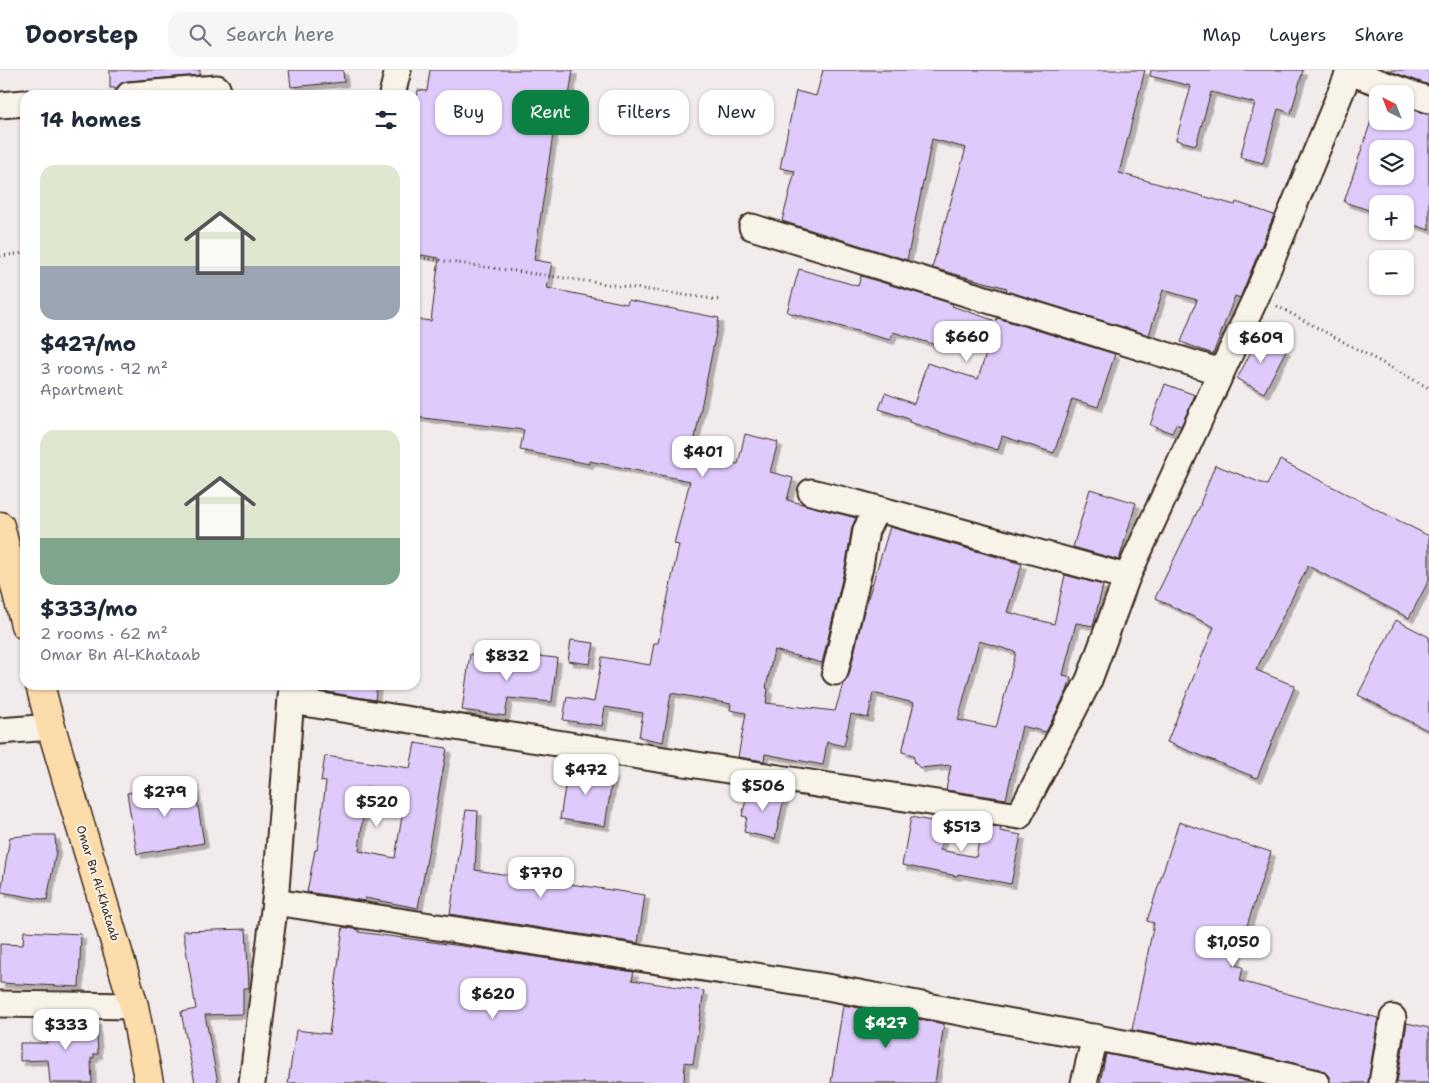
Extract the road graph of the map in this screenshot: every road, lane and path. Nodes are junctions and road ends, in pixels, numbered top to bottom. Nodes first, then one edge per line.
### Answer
1 (398, 70) edge
2 (1350, 71) edge
3 (217, 88) dead end
4 (192, 90) edge
5 (393, 90) edge
6 (1429, 100) edge
7 (20, 103) edge
8 (0, 105) edge
9 (752, 226) dead end
10 (20, 254) edge
11 (0, 256) edge
12 (420, 258) edge
13 (1257, 295) junction
14 (720, 300) dead end
15 (1221, 372) junction
16 (1429, 388) edge
17 (811, 492) dead end
18 (877, 509) junction
19 (0, 526) edge
20 (1127, 577) junction
21 (20, 604) edge
22 (835, 672) dead end
23 (41, 690) edge
24 (292, 693) edge
25 (51, 727) junction
26 (0, 731) edge
27 (275, 902) junction
28 (0, 1004) edge
29 (134, 1006) junction
30 (1393, 1018) dead end
31 (1095, 1038) junction
32 (1239, 1074) edge
33 (149, 1083) edge
34 (252, 1083) edge
35 (1084, 1083) edge
36 (1316, 1083) edge
37 (1382, 1083) edge

1 - 5 street
2 - 6 street
2 - 13 street
3 - 4 street
7 - 8 street
9 - 15 street
10 - 11 path
12 - 14 path
13 - 15 street
13 - 16 path
15 - 20 street
17 - 18 street
18 - 20 street
18 - 22 street
19 - 21 main road
20 - 24 street
23 - 25 main road, Omar Bn Al-Khataab
24 - 27 street
25 - 26 street
25 - 29 main road, Omar Bn Al-Khataab
27 - 31 street
27 - 34 street
28 - 29 street
29 - 33 main road, Omar Bn Al-Khataab
30 - 37 street
31 - 32 street
31 - 35 street
32 - 36 street

